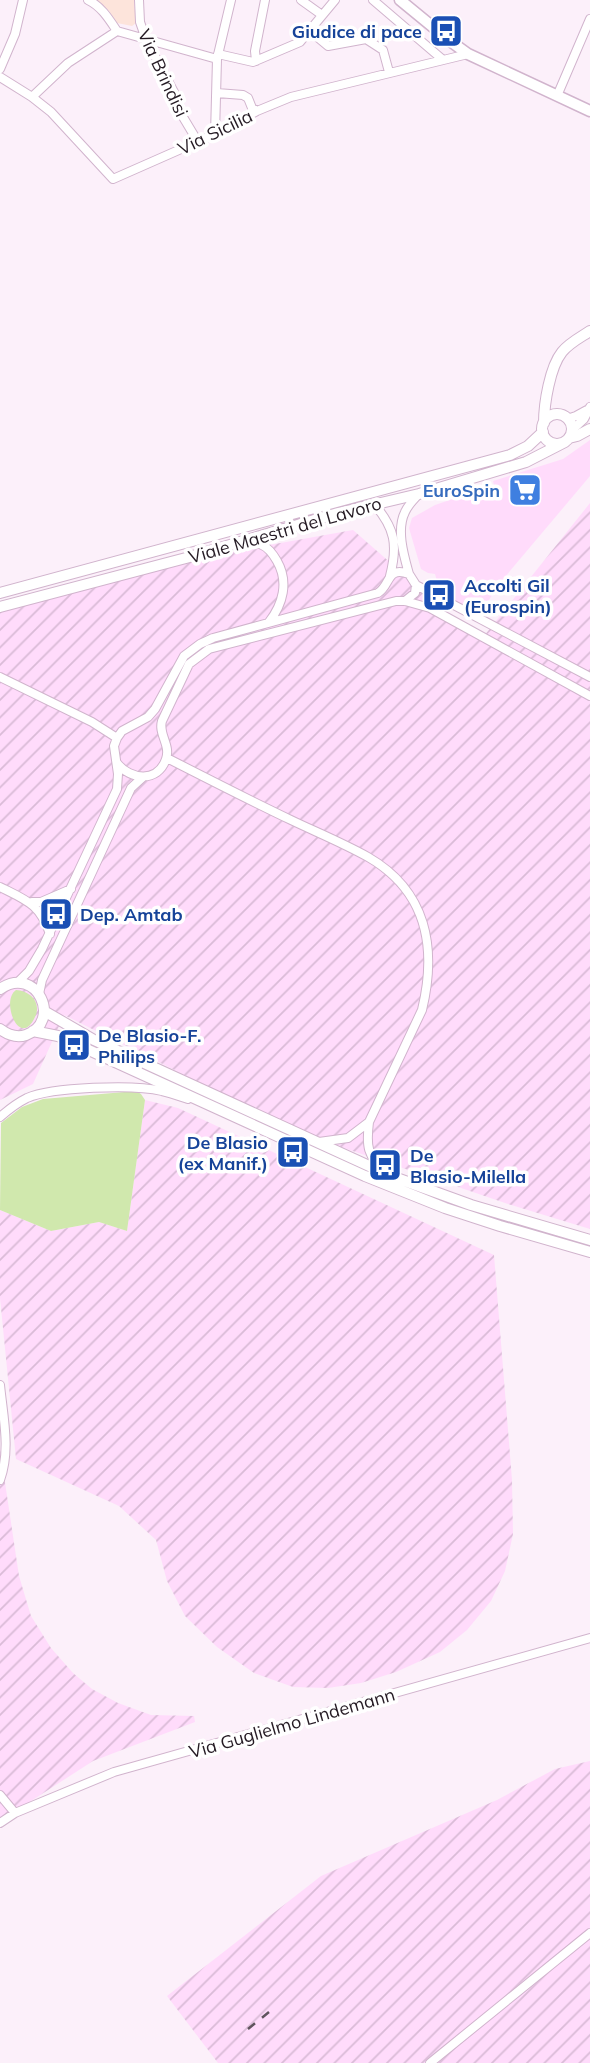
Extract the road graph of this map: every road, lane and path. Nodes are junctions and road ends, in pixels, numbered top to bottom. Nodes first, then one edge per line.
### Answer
1 (23, 0) edge
2 (88, 0) edge
3 (139, 0) edge
4 (231, 0) edge
5 (265, 0) edge
6 (301, 0) edge
7 (335, 0) edge
8 (373, 0) edge
9 (402, 1) edge
10 (322, 15) junction
11 (590, 19) edge
12 (117, 31) junction
13 (310, 31) junction
14 (146, 40) junction
15 (468, 54) junction
16 (217, 56) junction
17 (442, 60) junction
18 (256, 61) junction
19 (0, 69) edge
20 (389, 72) junction
21 (0, 77) edge
22 (217, 93) junction
23 (32, 96) junction
24 (557, 96) junction
25 (257, 111) junction
26 (590, 111) edge
27 (215, 134) junction
28 (198, 142) junction
29 (590, 331) edge
30 (590, 408) edge
31 (568, 419) junction
32 (543, 427) junction
33 (590, 429) edge
34 (568, 437) junction
35 (419, 494) junction
36 (374, 504) junction
37 (246, 540) junction
38 (409, 574) junction
39 (388, 580) junction
40 (416, 585) junction
41 (0, 593) edge
42 (396, 601) junction
43 (405, 601) junction
44 (0, 607) edge
45 (268, 623) junction
46 (0, 677) edge
47 (590, 677) edge
48 (590, 696) edge
49 (138, 724) junction
50 (163, 735) junction
51 (117, 738) junction
52 (167, 758) junction
53 (117, 763) junction
54 (143, 777) junction
55 (0, 887) edge
56 (72, 888) junction
57 (32, 902) junction
58 (50, 934) junction
59 (18, 982) junction
60 (0, 989) edge
61 (39, 994) junction
62 (44, 1012) junction
63 (0, 1030) edge
64 (33, 1031) junction
65 (219, 1109) junction
66 (0, 1117) edge
67 (369, 1122) junction
68 (316, 1142) junction
69 (391, 1176) junction
70 (590, 1240) edge
71 (590, 1252) edge
72 (0, 1385) edge
73 (0, 1480) edge
74 (590, 1638) edge
75 (0, 1795) edge
76 (15, 1813) junction
77 (0, 1823) edge
78 (590, 1933) edge
79 (430, 2063) edge

1 - 19 street
2 - 12 street
3 - 14 street, Via Brindisi
4 - 16 street
5 - 18 street
6 - 10 street
7 - 10 street
8 - 17 street
9 - 15 main road
10 - 13 street
11 - 24 street
12 - 14 street
12 - 23 street
13 - 18 street
13 - 20 street
14 - 16 street
14 - 28 street, Via Brindisi
15 - 17 street, Via Sicilia
15 - 24 main road
16 - 18 street
16 - 22 street
17 - 20 street, Via Sicilia
20 - 25 street, Via Sicilia
21 - 23 street, Via Sicilia
22 - 25 street
22 - 27 street
23 - 28 street, Via Sicilia
24 - 26 main road
25 - 27 street, Via Sicilia
27 - 28 street, Via Sicilia
29 - 32 street
30 - 31 street
30 - 34 street
31 - 32 street
31 - 34 street
32 - 34 street
32 - 41 street, Viale Maestri del Lavoro
33 - 34 street, Viale Maestri del Lavoro
34 - 35 street, Viale Maestri del Lavoro
35 - 36 street, Viale Maestri del Lavoro
35 - 38 street
36 - 37 street, Viale Maestri del Lavoro
36 - 39 street
37 - 44 street, Viale Maestri del Lavoro
37 - 45 street
38 - 39 street
38 - 40 street
39 - 42 street
39 - 45 street
40 - 43 street
40 - 47 street
42 - 43 street
42 - 50 street
43 - 48 street
45 - 49 street
46 - 51 street
49 - 50 street
49 - 51 street
50 - 52 street
51 - 53 street
52 - 54 street
52 - 67 street
53 - 54 street
53 - 56 street
54 - 61 street
55 - 57 street
56 - 57 street
56 - 58 street
57 - 58 street
58 - 59 street
59 - 60 street
59 - 61 street
61 - 62 street
62 - 64 street
62 - 68 street
63 - 64 street
64 - 65 street
65 - 66 street
65 - 71 street
67 - 68 street
67 - 69 street
68 - 69 street
69 - 70 street
72 - 73 street
74 - 76 street, Via Guglielmo Lindemann
75 - 76 street
76 - 77 street, Via Guglielmo Lindemann
78 - 79 street

